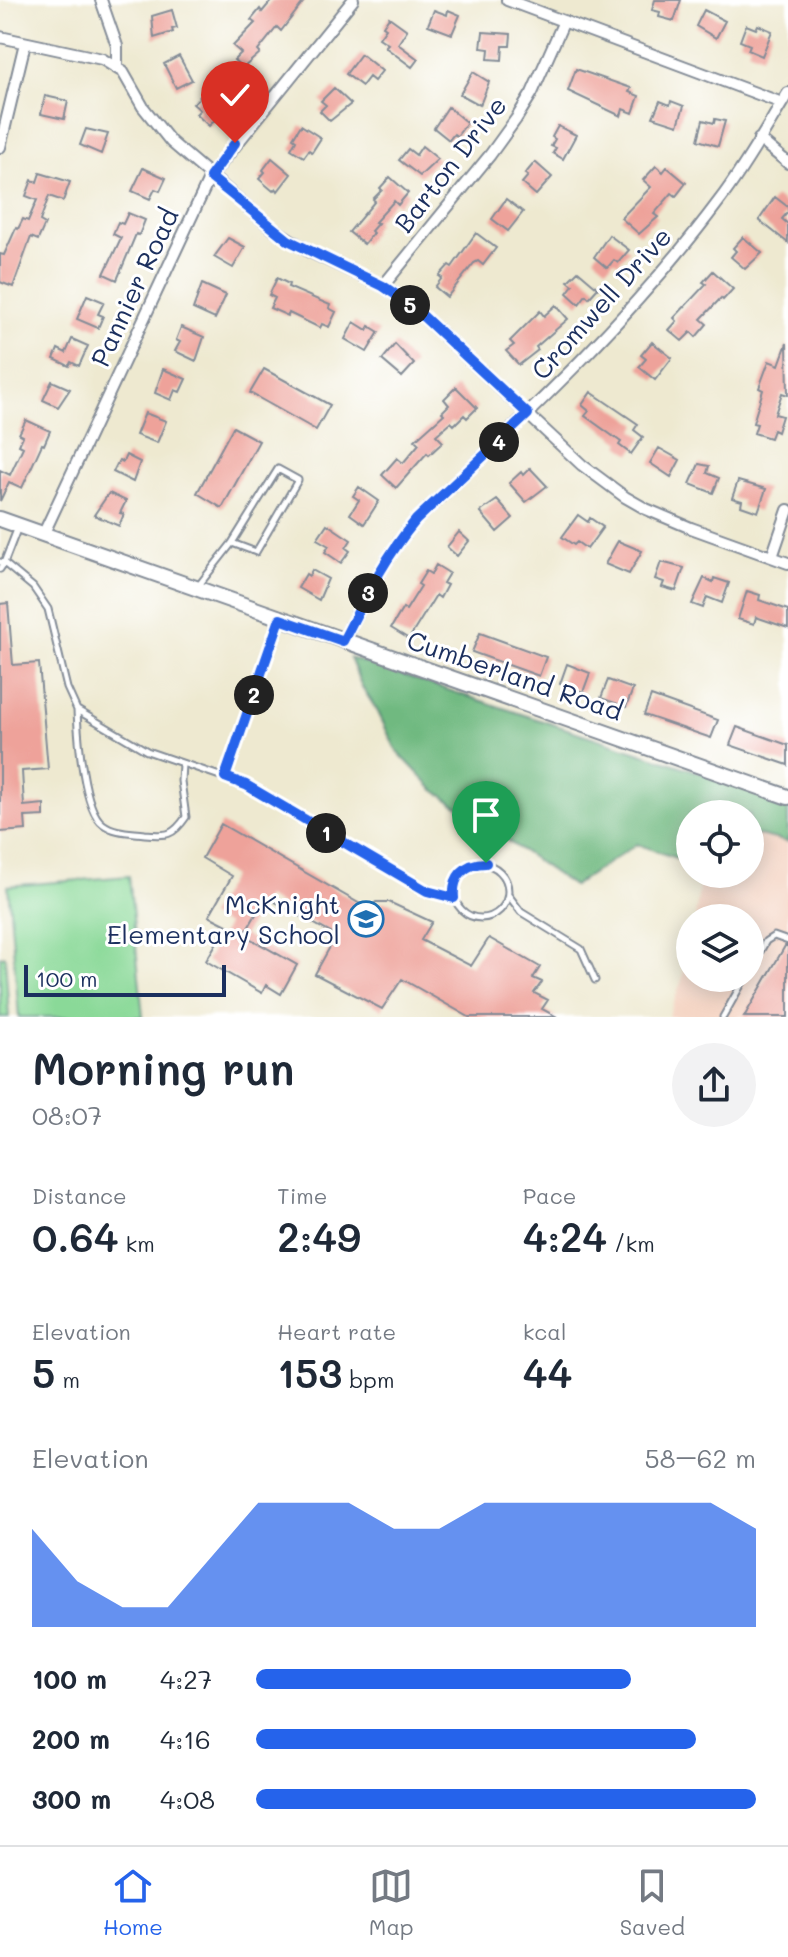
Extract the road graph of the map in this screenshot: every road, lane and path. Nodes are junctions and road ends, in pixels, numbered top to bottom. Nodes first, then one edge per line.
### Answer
1 (101, 0) edge
2 (353, 0) edge
3 (507, 0) edge
4 (564, 21) junction
5 (0, 37) edge
6 (25, 43) junction
7 (117, 66) junction
8 (785, 98) edge
9 (759, 139) junction
10 (0, 147) edge
11 (788, 163) edge
12 (210, 177) junction
13 (383, 286) junction
14 (528, 414) junction
15 (788, 510) edge
16 (0, 519) edge
17 (19, 526) junction
18 (43, 535) junction
19 (232, 543) junction
20 (772, 557) junction
21 (2, 562) edge
22 (788, 563) edge
23 (0, 569) edge
24 (196, 589) junction
25 (280, 619) junction
26 (343, 641) junction
27 (77, 710) junction
28 (182, 764) junction
29 (225, 777) junction
30 (788, 797) edge
31 (508, 895) junction
32 (454, 898) junction
33 (788, 941) edge
34 (764, 944) edge
35 (595, 980) dead end
36 (737, 992) edge
37 (723, 1017) edge

1 - 7 street
2 - 12 street, Pannier Road
3 - 4 street
4 - 8 street
4 - 13 street, Barton Drive
5 - 6 street
6 - 7 street
6 - 10 street
7 - 12 street
8 - 9 street, Cromwell Drive
9 - 11 street
9 - 14 street, Cromwell Drive
12 - 13 street
12 - 18 street, Pannier Road
13 - 14 street
14 - 20 street
14 - 26 street, Cromwell Drive
15 - 20 street
16 - 17 main road, Cumberland Road
17 - 18 main road, Cumberland Road
17 - 21 lane
18 - 24 main road, Cumberland Road
19 - 19 lane
19 - 24 lane
20 - 22 street
21 - 23 lane
21 - 27 lane
24 - 25 main road, Cumberland Road
25 - 26 main road, Cumberland Road
25 - 29 lane
26 - 30 main road, Cumberland Road
27 - 28 lane
27 - 28 lane
28 - 29 lane
29 - 32 lane
31 - 32 lane
31 - 32 lane
31 - 35 lane
33 - 34 lane
36 - 37 lane

